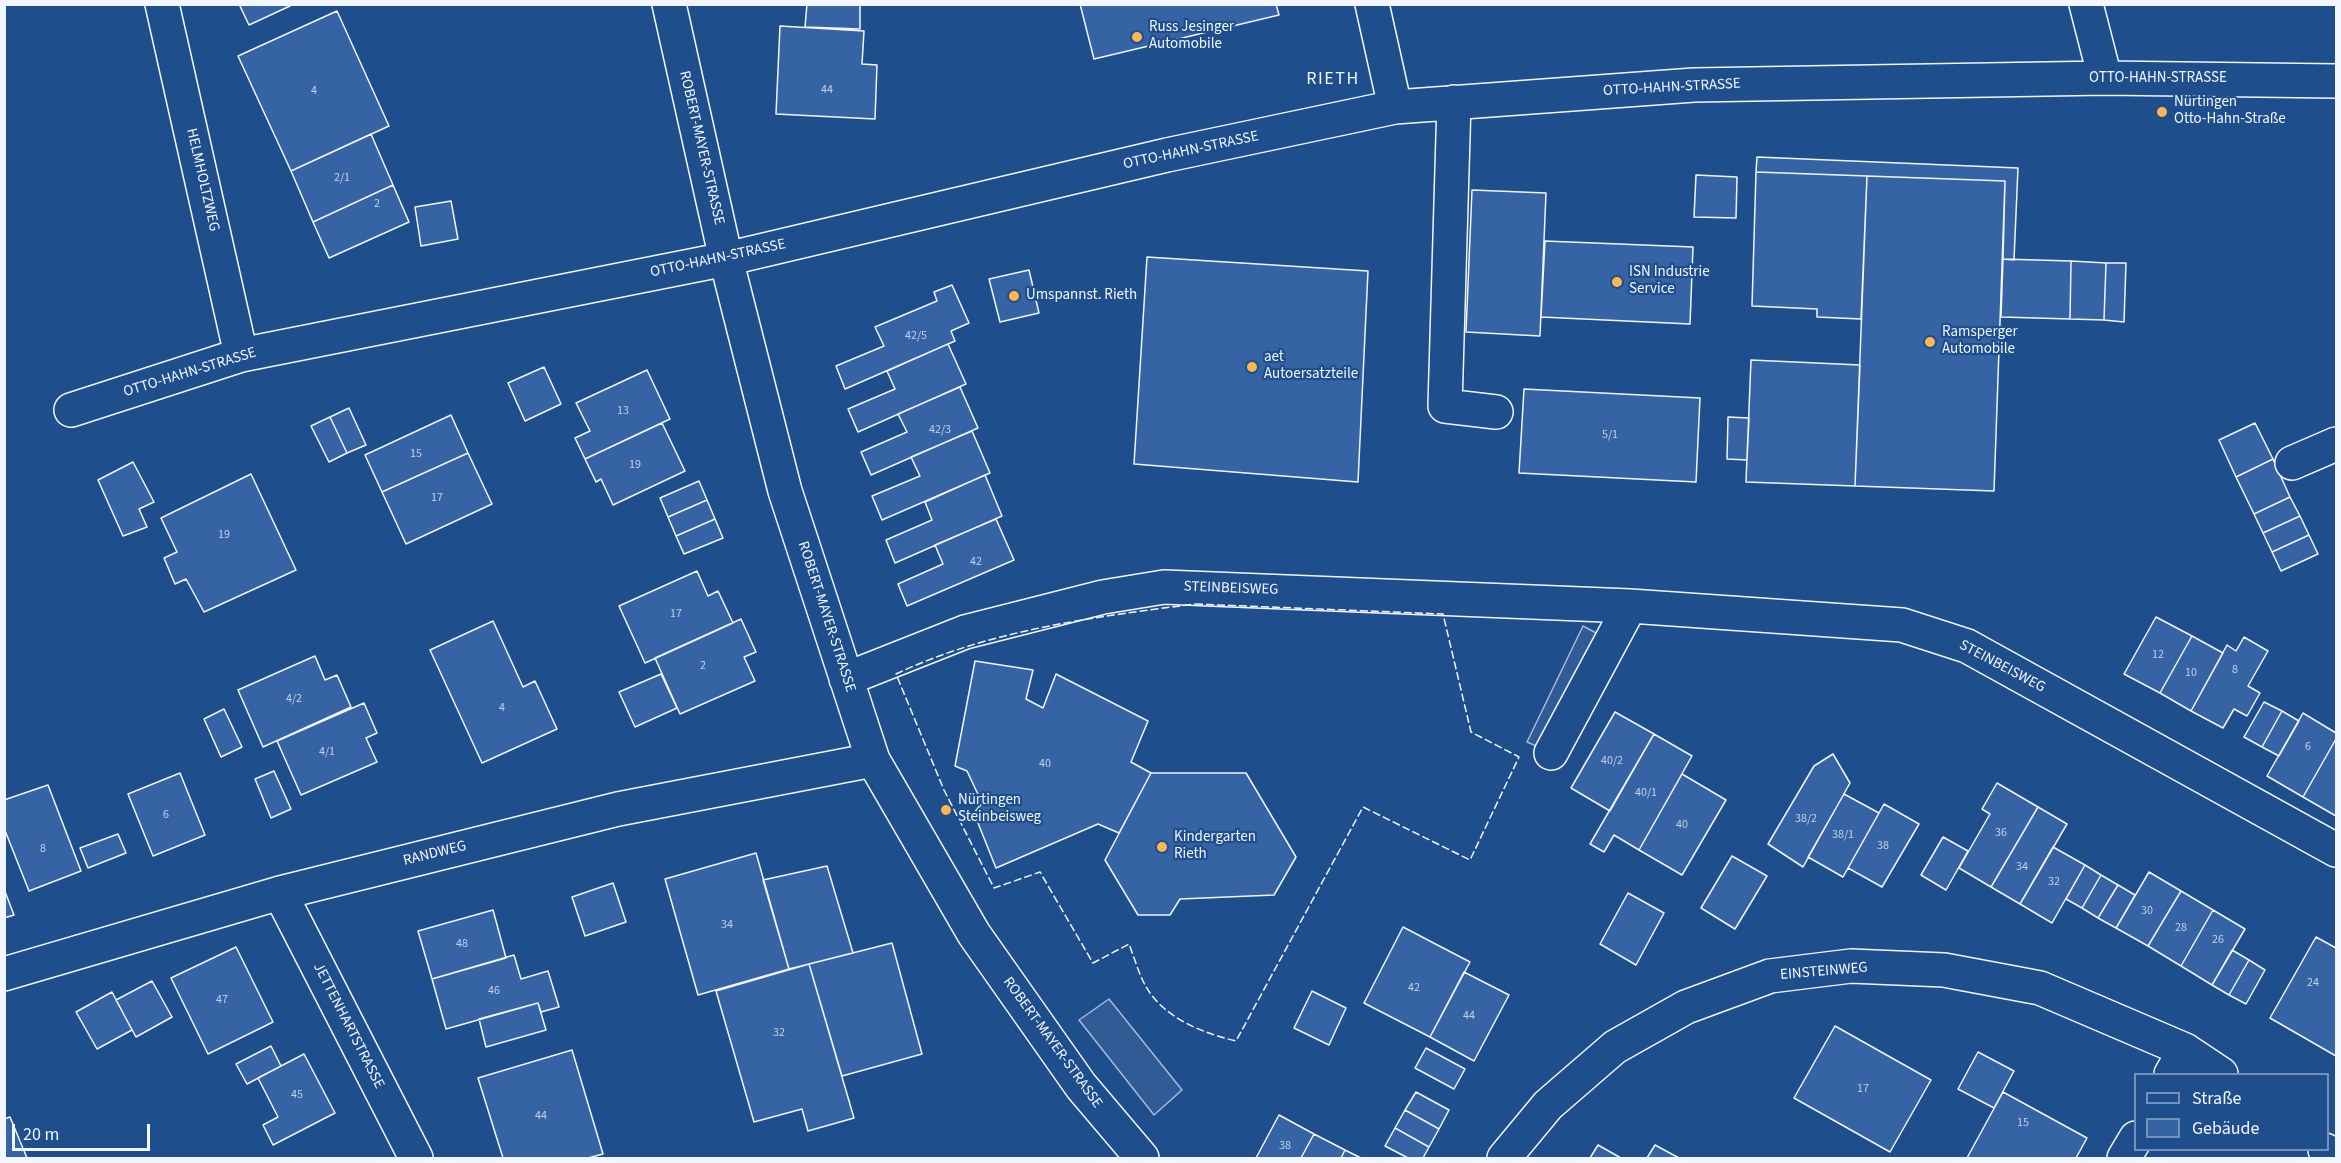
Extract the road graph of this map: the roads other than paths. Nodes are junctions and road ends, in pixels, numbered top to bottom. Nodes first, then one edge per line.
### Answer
1 (162, 4) edge
2 (669, 4) edge
3 (1372, 4) edge
4 (2086, 4) edge
5 (2105, 78) junction
6 (2337, 81) edge
7 (1454, 102) junction
8 (1395, 107) junction
9 (726, 259) junction
10 (241, 356) junction
11 (71, 410) dead end
12 (1496, 412) dead end
13 (2337, 444) edge
14 (2292, 463) dead end
15 (1630, 606) junction
16 (846, 679) junction
17 (1551, 753) dead end
18 (873, 760) junction
19 (2337, 850) edge
20 (280, 893) junction
21 (4, 974) edge
22 (2178, 1062) edge
23 (2217, 1073) edge
24 (2134, 1141) edge
25 (416, 1158) edge
26 (1142, 1158) edge
27 (1504, 1158) edge
28 (2124, 1158) edge

1 - 10 street, HELMHOLTZWEG
2 - 9 street, ROBERT-MAYER-STRASSE
3 - 8 street
4 - 5 street
5 - 6 street, OTTO-HAHN-STRASSE
5 - 7 street, OTTO-HAHN-STRASSE
7 - 8 street, OTTO-HAHN-STRASSE
7 - 12 street
8 - 9 street, OTTO-HAHN-STRASSE
9 - 10 street, OTTO-HAHN-STRASSE
9 - 16 street, ROBERT-MAYER-STRASSE
10 - 11 street, OTTO-HAHN-STRASSE
13 - 14 street
15 - 16 street, STEINBEISWEG
15 - 17 street
15 - 19 street, STEINBEISWEG
16 - 18 street, ROBERT-MAYER-STRASSE
18 - 20 street, RANDWEG
18 - 26 street, ROBERT-MAYER-STRASSE
20 - 21 street, RANDWEG
20 - 25 street, JETTENHARTSTRASSE
22 - 23 street, EINSTEINWEG
22 - 27 street, EINSTEINWEG
24 - 28 street

